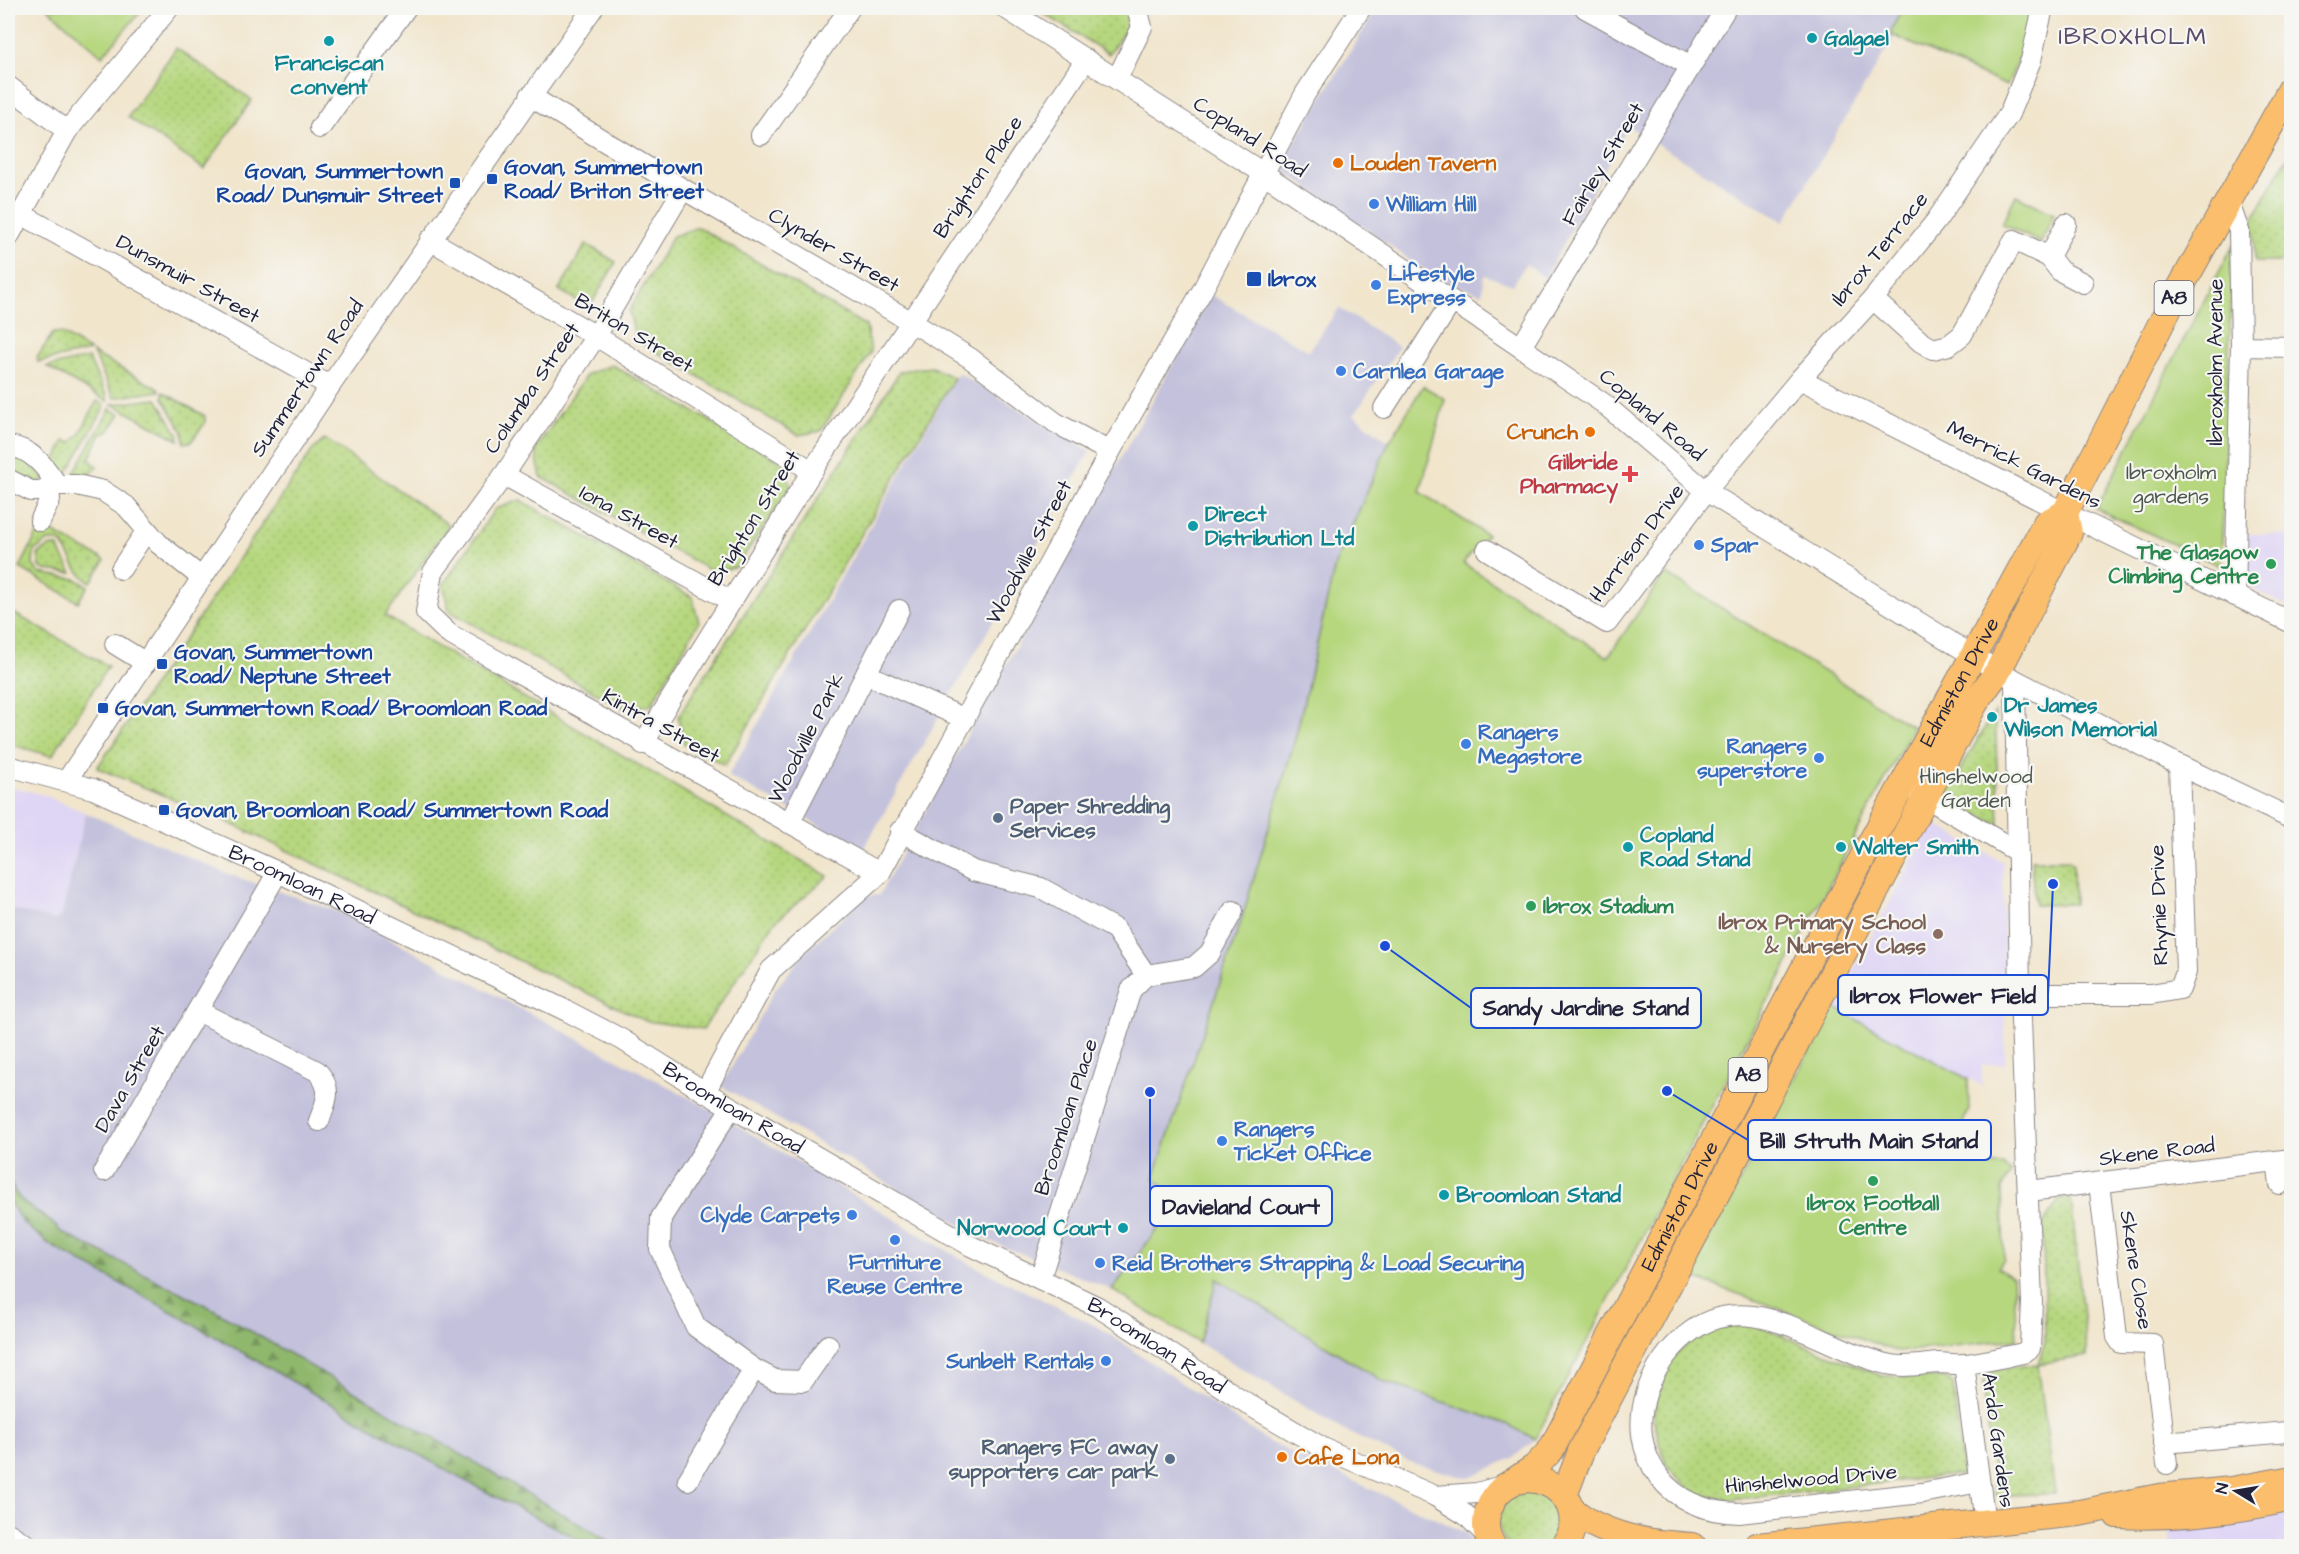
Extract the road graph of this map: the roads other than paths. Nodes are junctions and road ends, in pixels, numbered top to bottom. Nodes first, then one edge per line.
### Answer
1 (169, 8) edge
2 (406, 8) edge
3 (593, 8) edge
4 (850, 8) edge
5 (1005, 8) edge
6 (1137, 8) edge
7 (1361, 8) edge
8 (1585, 8) edge
9 (1726, 8) edge
10 (2043, 8) edge
11 (1086, 59) junction
12 (1691, 66) junction
13 (1116, 79) junction
14 (8, 86) edge
15 (2292, 87) edge
16 (530, 96) junction
17 (320, 128) dead end
18 (67, 131) junction
19 (761, 135) dead end
20 (1263, 173) junction
21 (682, 189) junction
22 (2229, 203) junction
23 (21, 214) junction
24 (2066, 224) dead end
25 (8, 238) edge
26 (430, 240) junction
27 (2049, 257) junction
28 (2083, 283) dead end
29 (1873, 299) junction
30 (1452, 302) junction
31 (910, 321) junction
32 (596, 336) junction
33 (2241, 345) junction
34 (1521, 347) junction
35 (2292, 347) edge
36 (1800, 379) junction
37 (330, 386) junction
38 (1384, 408) dead end
39 (8, 446) edge
40 (1110, 452) junction
41 (812, 471) junction
42 (504, 475) junction
43 (8, 479) edge
44 (53, 487) junction
45 (1706, 491) junction
46 (2065, 513) junction
47 (40, 521) dead end
48 (147, 530) junction
49 (1487, 550) dead end
50 (121, 569) dead end
51 (202, 578) junction
52 (2235, 596) junction
53 (731, 601) junction
54 (899, 610) dead end
55 (426, 612) joint
56 (2292, 623) edge
57 (115, 644) dead end
58 (1973, 656) junction
59 (146, 663) junction
60 (866, 674) junction
61 (2006, 675) junction
62 (965, 720) junction
63 (643, 744) junction
64 (2179, 765) junction
65 (8, 766) edge
66 (67, 780) junction
67 (1902, 784) junction
68 (1926, 798) junction
69 (2292, 819) edge
70 (789, 823) junction
71 (900, 831) junction
72 (2016, 851) junction
73 (278, 872) junction
74 (880, 873) junction
75 (1233, 911) dead end
76 (1146, 975) junction
77 (2020, 994) junction
78 (198, 1011) junction
79 (705, 1092) junction
80 (731, 1108) junction
81 (320, 1121) dead end
82 (2284, 1160) edge
83 (104, 1171) dead end
84 (2099, 1183) junction
85 (2280, 1184) dead end
86 (2029, 1191) junction
87 (1040, 1279) junction
88 (828, 1345) dead end
89 (1964, 1364) junction
90 (754, 1369) junction
91 (2287, 1432) dead end
92 (2164, 1443) junction
93 (2166, 1464) dead end
94 (2292, 1479) edge
95 (688, 1480) dead end
96 (1979, 1482) junction
97 (1511, 1483) junction
98 (1435, 1496) junction
99 (2292, 1498) edge
100 (1568, 1503) junction
101 (2079, 1514) junction
102 (1985, 1523) junction
103 (8, 1533) edge
104 (1644, 1541) junction
105 (1490, 1543) edge
106 (29, 1546) edge
107 (1565, 1546) edge
108 (1585, 1546) edge
109 (1693, 1546) edge
110 (1758, 1546) edge

1 - 18 street
2 - 17 street
3 - 16 street, Summertown Road
4 - 19 street
5 - 11 street, Copland Road
6 - 13 street
7 - 20 street, Woodville Street
8 - 12 street
9 - 12 street, Fairley Street
10 - 29 street, Ibrox Terrace
11 - 13 street, Copland Road
11 - 31 street, Brighton Place
12 - 34 street, Fairley Street
13 - 20 street, Copland Road
14 - 18 street
15 - 22 main road, Edmiston Drive / A8
16 - 21 street, Clynder Street
16 - 26 street, Summertown Road
18 - 23 street
20 - 30 street, Copland Road
20 - 40 street, Woodville Street
21 - 31 street, Clynder Street
21 - 32 street, Columba Street
22 - 33 street, Ibroxholm Avenue
22 - 46 main road, Edmiston Drive / A8
23 - 25 street
23 - 37 street, Dunsmuir Street
24 - 27 street
26 - 32 street, Briton Street
26 - 37 street, Summertown Road
27 - 28 street
27 - 29 street
29 - 36 street, Ibrox Terrace
30 - 34 street, Copland Road
30 - 38 street
31 - 40 street, Clynder Street
31 - 41 street, Brighton Street
32 - 41 street, Briton Street
32 - 42 street, Columba Street
33 - 35 street
33 - 52 street, Ibroxholm Avenue
34 - 45 street, Copland Road
36 - 45 street, Ibrox Terrace
36 - 46 street, Merrick Gardens
37 - 51 street, Summertown Road
39 - 44 street
40 - 62 street, Woodville Street
41 - 53 street, Brighton Street
42 - 53 street, Iona Street
42 - 55 street, Columba Street
43 - 44 street
44 - 47 street
44 - 48 street
45 - 49 street, Harrison Drive
45 - 58 street, Copland Road
46 - 52 street, Merrick Gardens
46 - 58 main road, Edmiston Drive / A8
46 - 61 main road, Edmiston Drive / A8
48 - 50 street
48 - 51 street
51 - 59 street, Summertown Road
52 - 56 street, Merrick Gardens
53 - 63 street, Brighton Street
54 - 60 street, Woodville Park
55 - 63 street, Kintra Street
57 - 59 street
58 - 61 street, Copland Road
58 - 67 main road, Edmiston Drive / A8
59 - 66 street, Summertown Road
60 - 62 street, Woodville Park
60 - 70 street, Woodville Park
61 - 64 street, Copland Road
61 - 68 main road, Edmiston Drive / A8
61 - 72 street, Hinshelwood Drive
62 - 71 street, Woodville Street
63 - 70 street, Kintra Street
64 - 69 street, Copland Road
64 - 77 street, Rhynie Drive
65 - 66 street, Broomloan Road
66 - 73 street, Broomloan Road
67 - 68 street
67 - 97 main road, Edmiston Drive / A8
68 - 72 street
68 - 100 main road, Edmiston Drive / A8
70 - 74 street, Kintra Street
71 - 74 street, Woodville Street
71 - 76 street
72 - 77 street, Hinshelwood Drive
73 - 78 street, Dava Street
73 - 79 street, Broomloan Road
74 - 79 street, Woodville Street
75 - 76 street
76 - 87 street, Broomloan Place
77 - 86 street, Hinshelwood Drive
78 - 81 street
78 - 83 street, Dava Street
79 - 80 street, Broomloan Road
80 - 87 street, Broomloan Road
80 - 90 street
82 - 84 street, Skene Road
82 - 85 street
84 - 86 street, Skene Road
84 - 92 street, Skene Close
86 - 89 street, Hinshelwood Drive
87 - 98 street, Broomloan Road
88 - 90 street
89 - 96 street, Ardo Gardens
89 - 96 street, Hinshelwood Drive
90 - 95 street
91 - 92 street
92 - 93 street, Skene Close
94 - 101 main road
96 - 102 street, Ardo Gardens
97 - 98 street, Broomloan Road
97 - 100 main road
97 - 105 main road, Edmiston Drive
98 - 105 street, Broomloan Road
99 - 101 main road
100 - 104 main road
100 - 107 main road, Edmiston Drive
101 - 102 main road
102 - 110 main road
103 - 106 street
104 - 108 main road
104 - 109 main road

